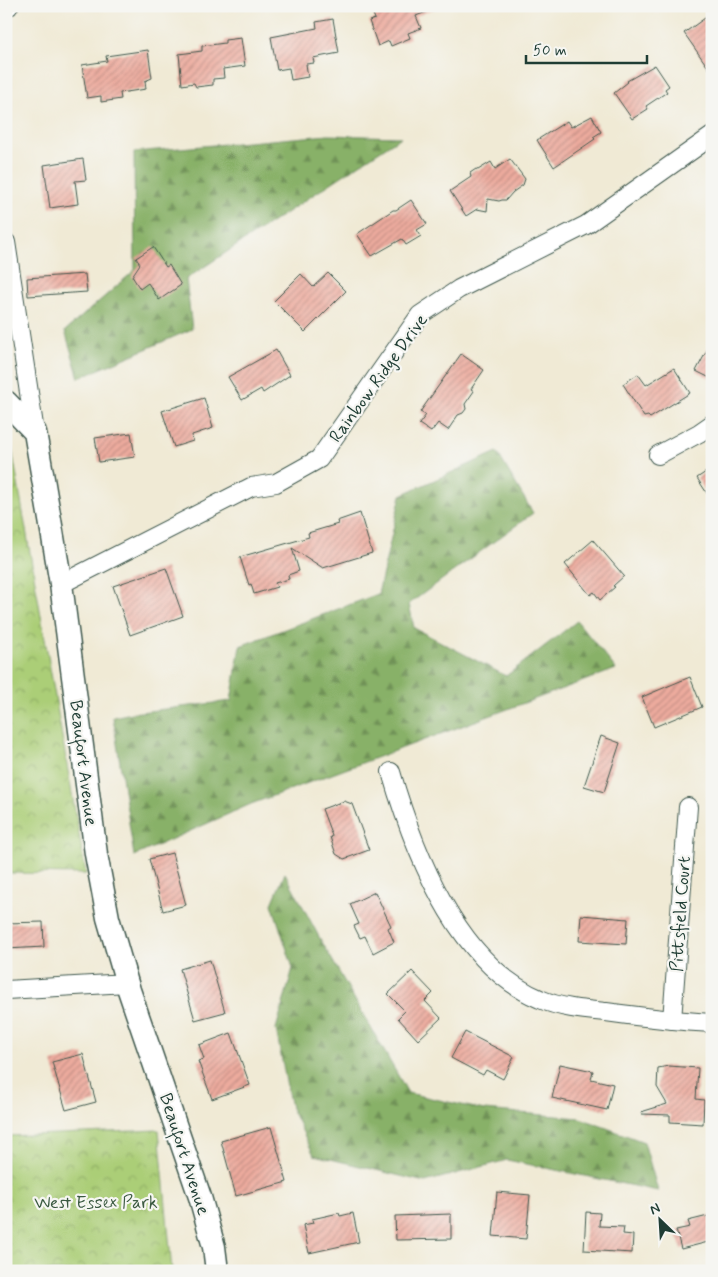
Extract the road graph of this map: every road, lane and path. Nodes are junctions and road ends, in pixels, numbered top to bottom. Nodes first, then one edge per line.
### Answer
1 (712, 136) edge
2 (6, 242) edge
3 (6, 402) edge
4 (712, 424) edge
5 (35, 432) junction
6 (658, 454) dead end
7 (60, 584) junction
8 (391, 772) dead end
9 (688, 807) dead end
10 (127, 983) junction
11 (6, 990) edge
12 (672, 1020) junction
13 (712, 1023) edge
14 (217, 1271) edge

1 - 7 street, Rainbow Ridge Drive
2 - 5 street, Beaufort Avenue
3 - 5 street
4 - 6 street
5 - 7 street, Beaufort Avenue
7 - 10 street, Beaufort Avenue
8 - 12 street
9 - 12 street, Pittsfield Court
10 - 11 street
10 - 14 street, Beaufort Avenue
12 - 13 street

